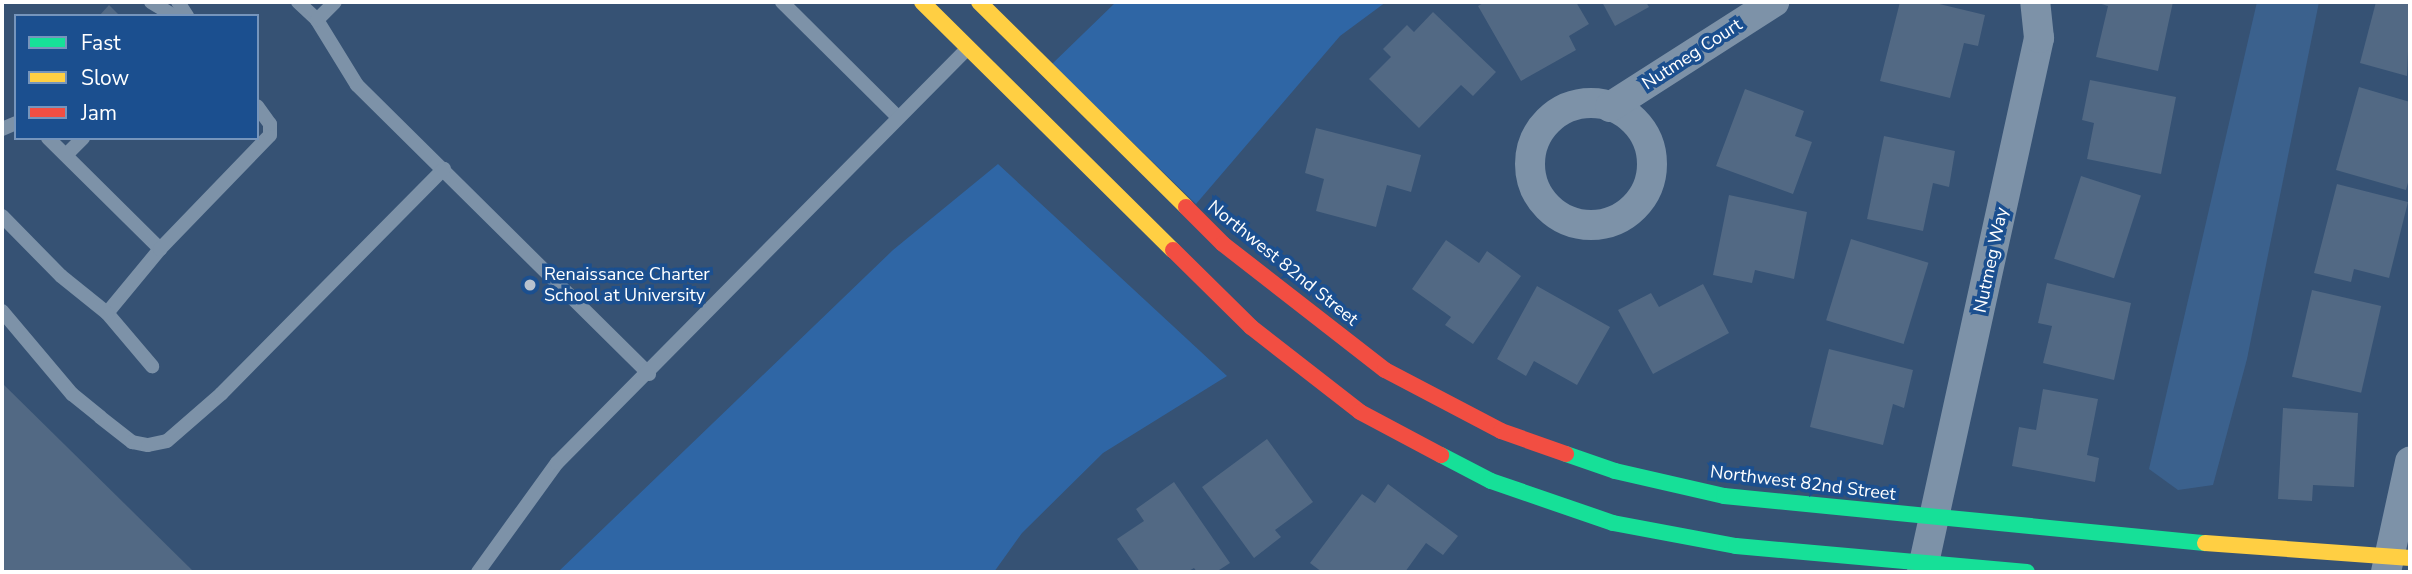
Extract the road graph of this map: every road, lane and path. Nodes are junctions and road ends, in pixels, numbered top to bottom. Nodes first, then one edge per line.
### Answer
1 (150, 2) edge
2 (298, 2) edge
3 (335, 2) edge
4 (782, 2) edge
5 (922, 2) edge
6 (979, 2) edge
7 (1774, 2) edge
8 (2035, 2) edge
9 (171, 14) edge
10 (317, 20) junction
11 (968, 48) junction
12 (1610, 107) junction
13 (259, 109) edge
14 (898, 117) junction
15 (50, 140) edge
16 (81, 140) edge
17 (66, 155) junction
18 (444, 169) junction
19 (2, 216) edge
20 (160, 249) junction
21 (2, 312) edge
22 (107, 313) junction
23 (152, 366) dead end
24 (649, 374) junction
25 (2410, 461) edge
26 (1935, 518) junction
27 (2394, 562) edge
28 (1923, 568) edge
29 (478, 572) edge
30 (2027, 572) edge

1 - 9 lane
2 - 10 lane
3 - 10 lane
4 - 14 lane
5 - 11 street
6 - 26 street, Northwest 82nd Street
7 - 12 street, Nutmeg Court
8 - 26 street, Nutmeg Way
10 - 18 lane
11 - 14 lane
11 - 28 street
12 - 12 street
13 - 20 lane
14 - 24 lane
15 - 17 lane
16 - 17 lane
17 - 20 lane
18 - 21 lane
18 - 24 lane
19 - 22 lane
20 - 22 lane
22 - 23 lane
24 - 29 lane
25 - 27 street
26 - 27 street, Northwest 82nd Street
26 - 28 street, Nutmeg Way
28 - 30 street

